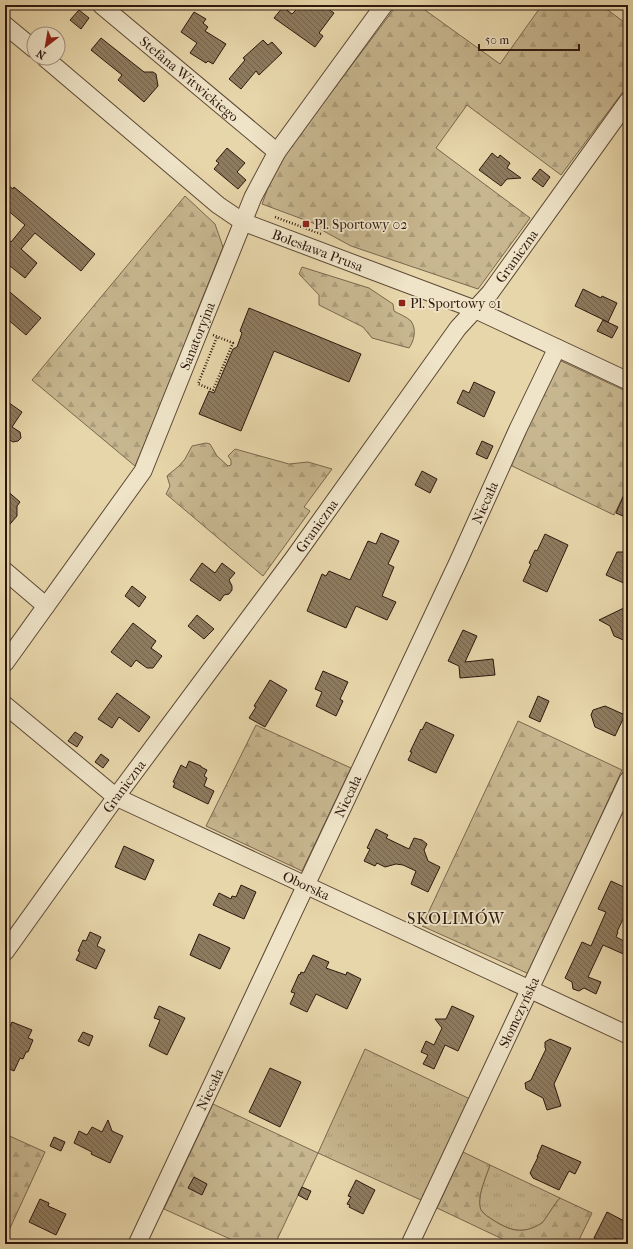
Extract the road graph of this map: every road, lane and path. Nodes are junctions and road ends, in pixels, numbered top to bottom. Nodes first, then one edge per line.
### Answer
1 (101, 5) edge
2 (384, 5) edge
3 (5, 24) edge
4 (26, 42) edge
5 (53, 66) edge
6 (628, 101) edge
7 (277, 152) junction
8 (243, 222) junction
9 (474, 309) junction
10 (217, 337) joint
11 (557, 348) junction
12 (628, 381) edge
13 (5, 570) edge
14 (46, 606) junction
15 (5, 663) edge
16 (5, 705) edge
17 (628, 780) edge
18 (116, 797) junction
19 (306, 884) junction
20 (5, 952) edge
21 (529, 988) junction
22 (628, 1035) edge
23 (137, 1244) edge
24 (410, 1244) edge

1 - 7 street, Stefana Witwickiego
2 - 7 street, Sanatoryjna
3 - 4 street
5 - 8 street, Bolesława Prusa
6 - 9 street, Graniczna
7 - 8 street, Sanatoryjna
8 - 9 street, Bolesława Prusa
8 - 14 street, Sanatoryjna
9 - 11 street, Bolesława Prusa
9 - 18 street, Graniczna
10 - 10 path
11 - 12 street, Bolesława Prusa
11 - 19 street, Niecała
13 - 14 street
14 - 15 street, Sanatoryjna
16 - 18 street, Oborska
17 - 21 street, Słomczyńska
18 - 19 street, Oborska
18 - 20 street, Graniczna
19 - 21 street, Oborska
19 - 23 street, Niecała
21 - 22 street, Oborska
21 - 24 street, Słomczyńska

